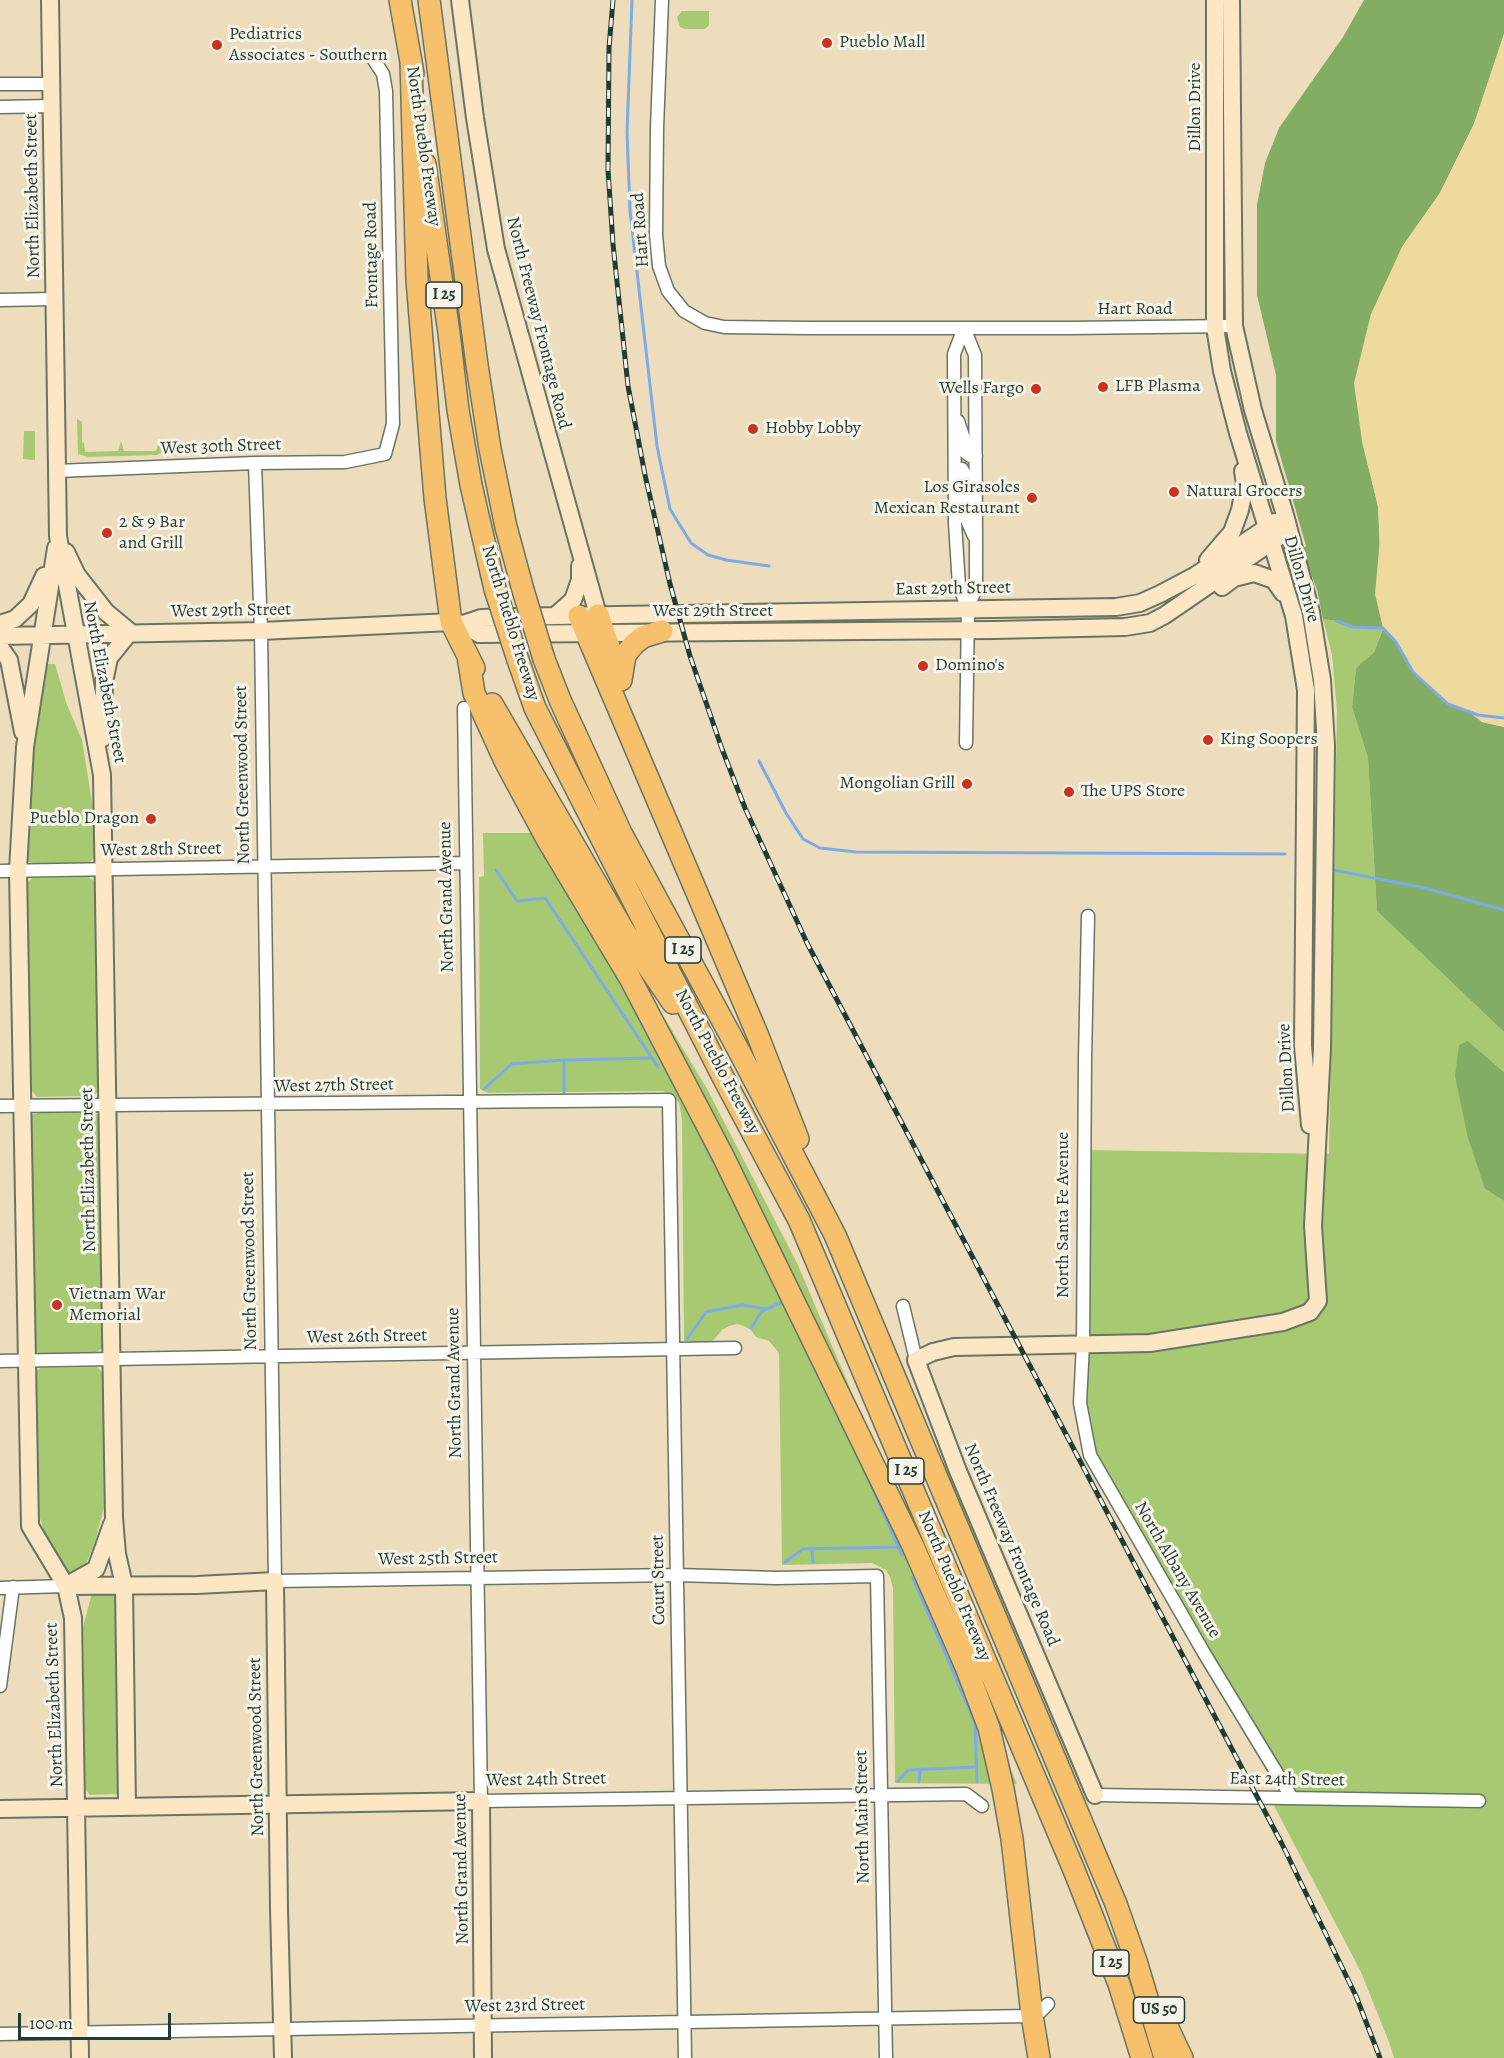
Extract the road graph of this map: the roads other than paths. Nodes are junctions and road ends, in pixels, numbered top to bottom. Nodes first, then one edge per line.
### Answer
1 (50, 0) edge
2 (400, 0) edge
3 (429, 0) edge
4 (460, 0) edge
5 (663, 0) edge
6 (1215, 0) edge
7 (1231, 0) edge
8 (372, 57) dead end
9 (411, 61) junction
10 (0, 84) edge
11 (51, 84) junction
12 (51, 106) junction
13 (0, 107) edge
14 (54, 299) junction
15 (0, 300) edge
16 (1234, 326) junction
17 (1215, 327) junction
18 (964, 328) junction
19 (954, 411) junction
20 (1238, 433) junction
21 (385, 454) joint
22 (976, 456) junction
23 (255, 463) junction
24 (955, 468) junction
25 (57, 471) junction
26 (1287, 522) junction
27 (1268, 535) junction
28 (58, 536) junction
29 (976, 540) junction
30 (579, 546) junction
31 (1196, 575) junction
32 (1286, 597) junction
33 (968, 609) junction
34 (1165, 615) junction
35 (555, 616) junction
36 (457, 623) junction
37 (0, 624) edge
38 (592, 624) junction
39 (967, 630) junction
40 (261, 631) junction
41 (662, 631) junction
42 (130, 632) junction
43 (75, 634) junction
44 (41, 635) junction
45 (0, 636) edge
46 (0, 647) edge
47 (468, 656) junction
48 (621, 680) junction
49 (464, 708) dead end
50 (966, 743) dead end
51 (25, 747) junction
52 (637, 752) junction
53 (102, 767) junction
54 (466, 863) junction
55 (264, 866) junction
56 (104, 869) junction
57 (18, 870) junction
58 (0, 871) edge
59 (1088, 916) dead end
60 (724, 1079) junction
61 (669, 1100) joint
62 (470, 1102) junction
63 (267, 1104) junction
64 (23, 1105) junction
65 (0, 1106) edge
66 (107, 1106) junction
67 (1315, 1174) junction
68 (835, 1235) junction
69 (903, 1306) dead end
70 (1083, 1344) junction
71 (735, 1348) dead end
72 (673, 1349) junction
73 (474, 1352) junction
74 (271, 1357) junction
75 (111, 1360) junction
76 (916, 1360) junction
77 (0, 1361) edge
78 (27, 1361) junction
79 (114, 1518) junction
80 (677, 1575) junction
81 (877, 1576) joint
82 (477, 1578) junction
83 (275, 1581) junction
84 (124, 1585) junction
85 (66, 1586) junction
86 (6, 1588) edge
87 (0, 1686) edge
88 (880, 1794) junction
89 (1095, 1795) joint
90 (681, 1798) junction
91 (1292, 1798) junction
92 (481, 1801) junction
93 (1479, 1802) dead end
94 (277, 1804) junction
95 (982, 1806) dead end
96 (77, 1807) junction
97 (127, 1807) junction
98 (0, 1809) edge
99 (1136, 1961) junction
100 (1040, 2010) junction
101 (885, 2019) junction
102 (685, 2022) junction
103 (482, 2025) junction
104 (282, 2028) junction
105 (79, 2031) junction
106 (0, 2034) edge
107 (80, 2058) edge
108 (283, 2058) edge
109 (483, 2058) edge
110 (685, 2058) edge
111 (886, 2058) edge
112 (1039, 2058) edge
113 (1142, 2058) edge
114 (1165, 2058) edge
115 (1182, 2058) edge

1 - 11 main road, North Elizabeth Street
2 - 9 highway, North Pueblo Freeway / I 25
3 - 68 highway, North Pueblo Freeway / I 25, bridge
4 - 30 main road, North Freeway Frontage Road
5 - 18 street, Hart Road
6 - 17 main road, Dillon Drive
7 - 16 main road, Dillon Drive
8 - 21 street, Frontage Road
9 - 36 highway
9 - 60 highway, North Pueblo Freeway / I 25, bridge
10 - 11 street
11 - 12 main road, North Elizabeth Street
12 - 13 street
12 - 14 main road, North Elizabeth Street
14 - 15 street
14 - 25 main road, North Elizabeth Street
16 - 17 street, Hart Road
16 - 26 main road, Dillon Drive
17 - 18 street, Hart Road
17 - 20 main road, Dillon Drive
18 - 19 street
18 - 22 street
19 - 22 street
19 - 24 street
20 - 27 main road, Dillon Drive
20 - 31 main road
21 - 23 street, West 30th Street
22 - 29 street
23 - 25 street, West 30th Street
23 - 40 street, North Greenwood Street
24 - 29 street
24 - 33 street
25 - 28 main road, North Elizabeth Street
26 - 27 main road, East 29th Street
26 - 67 main road, Dillon Drive
27 - 31 main road, East 29th Street
27 - 32 main road, Dillon Drive
27 - 34 main road, East 29th Street
28 - 37 main road
28 - 42 main road
28 - 43 main road, North Elizabeth Street
28 - 44 main road, North Elizabeth Street
29 - 33 street
30 - 35 main road
30 - 38 main road, North Freeway Frontage Road
31 - 33 main road, East 29th Street
32 - 34 main road
32 - 67 main road, Dillon Drive
33 - 38 main road, East 29th Street
33 - 39 street
34 - 39 main road, East 29th Street
35 - 36 main road, West 29th Street
35 - 38 main road, West 29th Street
36 - 38 main road, West 29th Street
36 - 40 main road, West 29th Street
36 - 47 highway
38 - 41 main road, West 29th Street
38 - 48 highway
38 - 52 highway
39 - 41 main road, West 29th Street
39 - 50 street
40 - 42 main road, West 29th Street
40 - 55 street, North Greenwood Street
41 - 48 highway
42 - 43 main road, West 29th Street
42 - 53 main road
43 - 44 main road, West 29th Street
43 - 53 main road, North Elizabeth Street
44 - 45 main road, West 29th Street
44 - 51 main road, North Elizabeth Street
46 - 51 main road
47 - 60 highway
47 - 100 highway
48 - 52 highway
49 - 54 street, North Grand Avenue
51 - 57 main road, North Elizabeth Street
52 - 68 highway
53 - 56 main road, North Elizabeth Street
54 - 55 street, West 28th Street
54 - 62 street, North Grand Avenue
55 - 56 street, West 28th Street
55 - 63 street, North Greenwood Street
56 - 57 street, West 28th Street
56 - 66 main road, North Elizabeth Street
57 - 58 street, West 28th Street
57 - 64 main road, North Elizabeth Street
59 - 70 street, North Santa Fe Avenue
60 - 113 highway, North Pueblo Freeway / I 25
61 - 62 street, West 27th Street
61 - 72 street, Court Street
62 - 63 street, West 27th Street
62 - 73 street, North Grand Avenue
63 - 66 street, West 27th Street
63 - 74 street, North Greenwood Street
64 - 65 street, West 27th Street
64 - 66 street, West 27th Street
64 - 78 main road, North Elizabeth Street
66 - 75 main road, North Elizabeth Street
67 - 70 main road, Dillon Drive
68 - 99 highway, North Pueblo Freeway / I 25
69 - 76 street, North Freeway Frontage Road
70 - 76 main road
70 - 91 street, North Albany Avenue
71 - 72 street, West 26th Street
72 - 73 street, West 26th Street
72 - 80 street, Court Street
73 - 74 street, West 26th Street
73 - 82 street, North Grand Avenue
74 - 75 street, West 26th Street
74 - 83 street, North Greenwood Street
75 - 78 street, West 26th Street
75 - 79 main road, North Elizabeth Street
76 - 89 main road, North Freeway Frontage Road
77 - 78 street, West 26th Street
78 - 85 main road, North Elizabeth Street
79 - 84 main road, North Elizabeth Street
79 - 85 main road
80 - 81 street, West 25th Street
80 - 82 street, West 25th Street
80 - 90 street, Court Street
81 - 88 street, North Main Street
82 - 83 street, West 25th Street
82 - 92 street, North Grand Avenue
83 - 84 main road, West 25th Street
83 - 94 main road, North Greenwood Street
84 - 85 main road, West 25th Street
84 - 97 main road, North Elizabeth Street
85 - 86 street, West 25th Street
85 - 96 main road, North Elizabeth Street
86 - 87 street
88 - 90 street, West 24th Street
88 - 95 street, West 24th Street
88 - 101 street, North Main Street
89 - 91 street, East 24th Street
90 - 92 street, West 24th Street
90 - 102 street, Court Street
91 - 93 street, East 24th Street
92 - 94 main road, West 24th Street
92 - 103 main road, North Grand Avenue
94 - 97 main road, West 24th Street
94 - 104 main road, North Greenwood Street
96 - 97 main road, West 24th Street
96 - 98 main road, West 24th Street
96 - 105 main road, North Elizabeth Street
99 - 114 highway, North Pueblo Freeway / I 25
99 - 115 highway, US 50
100 - 101 street, West 23rd Street
100 - 112 highway
101 - 102 street, West 23rd Street
101 - 111 street, North Main Street
102 - 103 street, West 23rd Street
102 - 110 street, Court Street
103 - 104 street, West 23rd Street
103 - 109 main road, North Grand Avenue
104 - 105 street, West 23rd Street
104 - 108 main road, North Greenwood Street
105 - 106 street, West 23rd Street
105 - 107 main road, North Elizabeth Street

